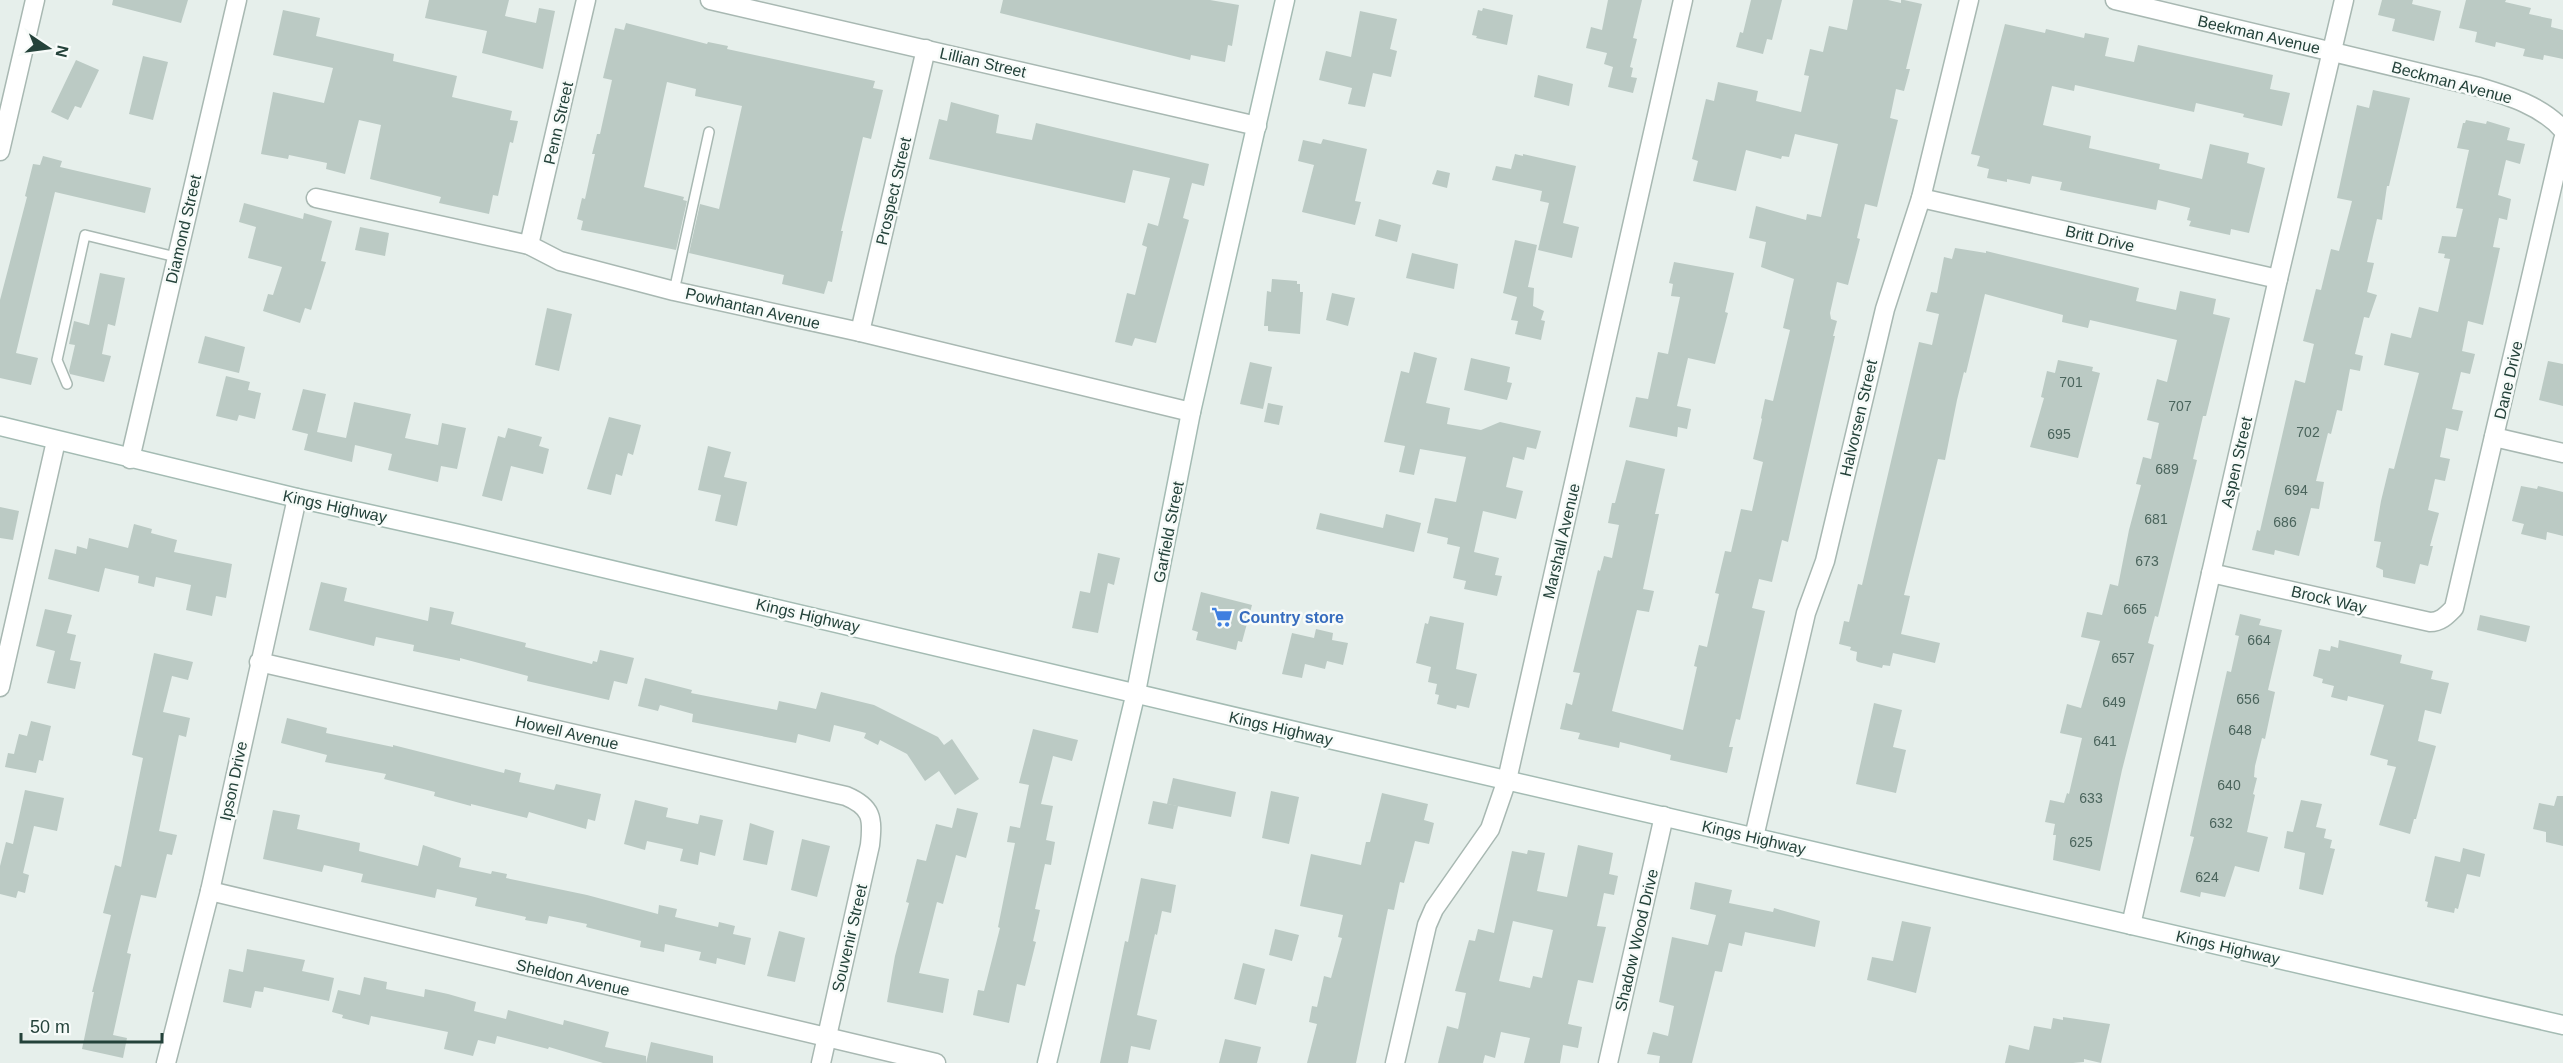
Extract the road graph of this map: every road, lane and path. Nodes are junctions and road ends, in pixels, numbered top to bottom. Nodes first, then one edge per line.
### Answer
1 (35, 0) edge
2 (237, 0) edge
3 (586, 0) edge
4 (710, 0) edge
5 (1285, 0) edge
6 (1683, 0) edge
7 (1969, 0) edge
8 (2115, 0) edge
9 (2344, 0) edge
10 (926, 49) junction
11 (2333, 51) junction
12 (1257, 126) junction
13 (2563, 130) edge
14 (709, 132) dead end
15 (2563, 140) edge
16 (0, 151) edge
17 (316, 198) dead end
18 (1921, 198) junction
19 (529, 245) junction
20 (176, 256) junction
21 (2278, 279) junction
22 (674, 291) junction
23 (860, 332) junction
24 (67, 384) dead end
25 (1191, 412) junction
26 (0, 426) edge
27 (2494, 437) junction
28 (56, 441) junction
29 (2563, 453) edge
30 (130, 459) junction
31 (297, 498) junction
32 (2211, 573) junction
33 (2446, 616) joint
34 (259, 662) junction
35 (0, 687) edge
36 (1136, 692) junction
37 (1507, 780) junction
38 (869, 813) joint
39 (1664, 816) junction
40 (1754, 837) junction
41 (210, 891) junction
42 (2131, 925) junction
43 (2563, 1025) edge
44 (826, 1038) junction
45 (166, 1063) edge
46 (821, 1063) edge
47 (936, 1063) edge
48 (1047, 1063) edge
49 (1395, 1063) edge
50 (1608, 1063) edge

1 - 16 street
2 - 20 street, Diamond Street
3 - 19 street, Penn Street
4 - 10 street, Lillian Street
5 - 12 street, Garfield Street
6 - 37 street, Marshall Avenue
7 - 18 street, Halvorsen Street
8 - 11 street, Beekman Avenue
9 - 11 street, Aspen Street
10 - 12 street, Lillian Street
10 - 23 street, Prospect Street
11 - 13 street, Beckman Avenue
11 - 21 street, Aspen Street
12 - 25 street, Garfield Street
14 - 22 lane
15 - 27 street, Dane Drive
17 - 19 street, Powhantan Avenue
18 - 21 street, Britt Drive
18 - 40 street, Halvorsen Street
19 - 22 street, Powhantan Avenue
20 - 24 lane
20 - 30 street, Diamond Street
21 - 32 street, Aspen Street
22 - 23 street, Powhantan Avenue
23 - 25 street, Powhantan Avenue
25 - 36 street, Garfield Street
26 - 28 street, Kings Highway
27 - 29 street
27 - 33 street, Dane Drive
28 - 30 street, Kings Highway
28 - 35 street
30 - 31 street, Kings Highway
31 - 34 street, Ipson Drive
31 - 36 street, Kings Highway
32 - 33 street, Brock Way
32 - 42 street, Aspen Street
34 - 38 street, Howell Avenue
34 - 41 street, Ipson Drive
36 - 37 street, Kings Highway
36 - 48 street, Garfield Street
37 - 39 street, Kings Highway
37 - 49 street, Marshall Avenue
38 - 44 street, Souvenir Street
39 - 40 street, Kings Highway
39 - 50 street, Shadow Wood Drive
40 - 42 street, Kings Highway
41 - 44 street, Sheldon Avenue
41 - 45 street, Ipson Drive
42 - 43 street, Kings Highway
44 - 46 street, Souvenir Street
44 - 47 street, Sheldon Avenue

